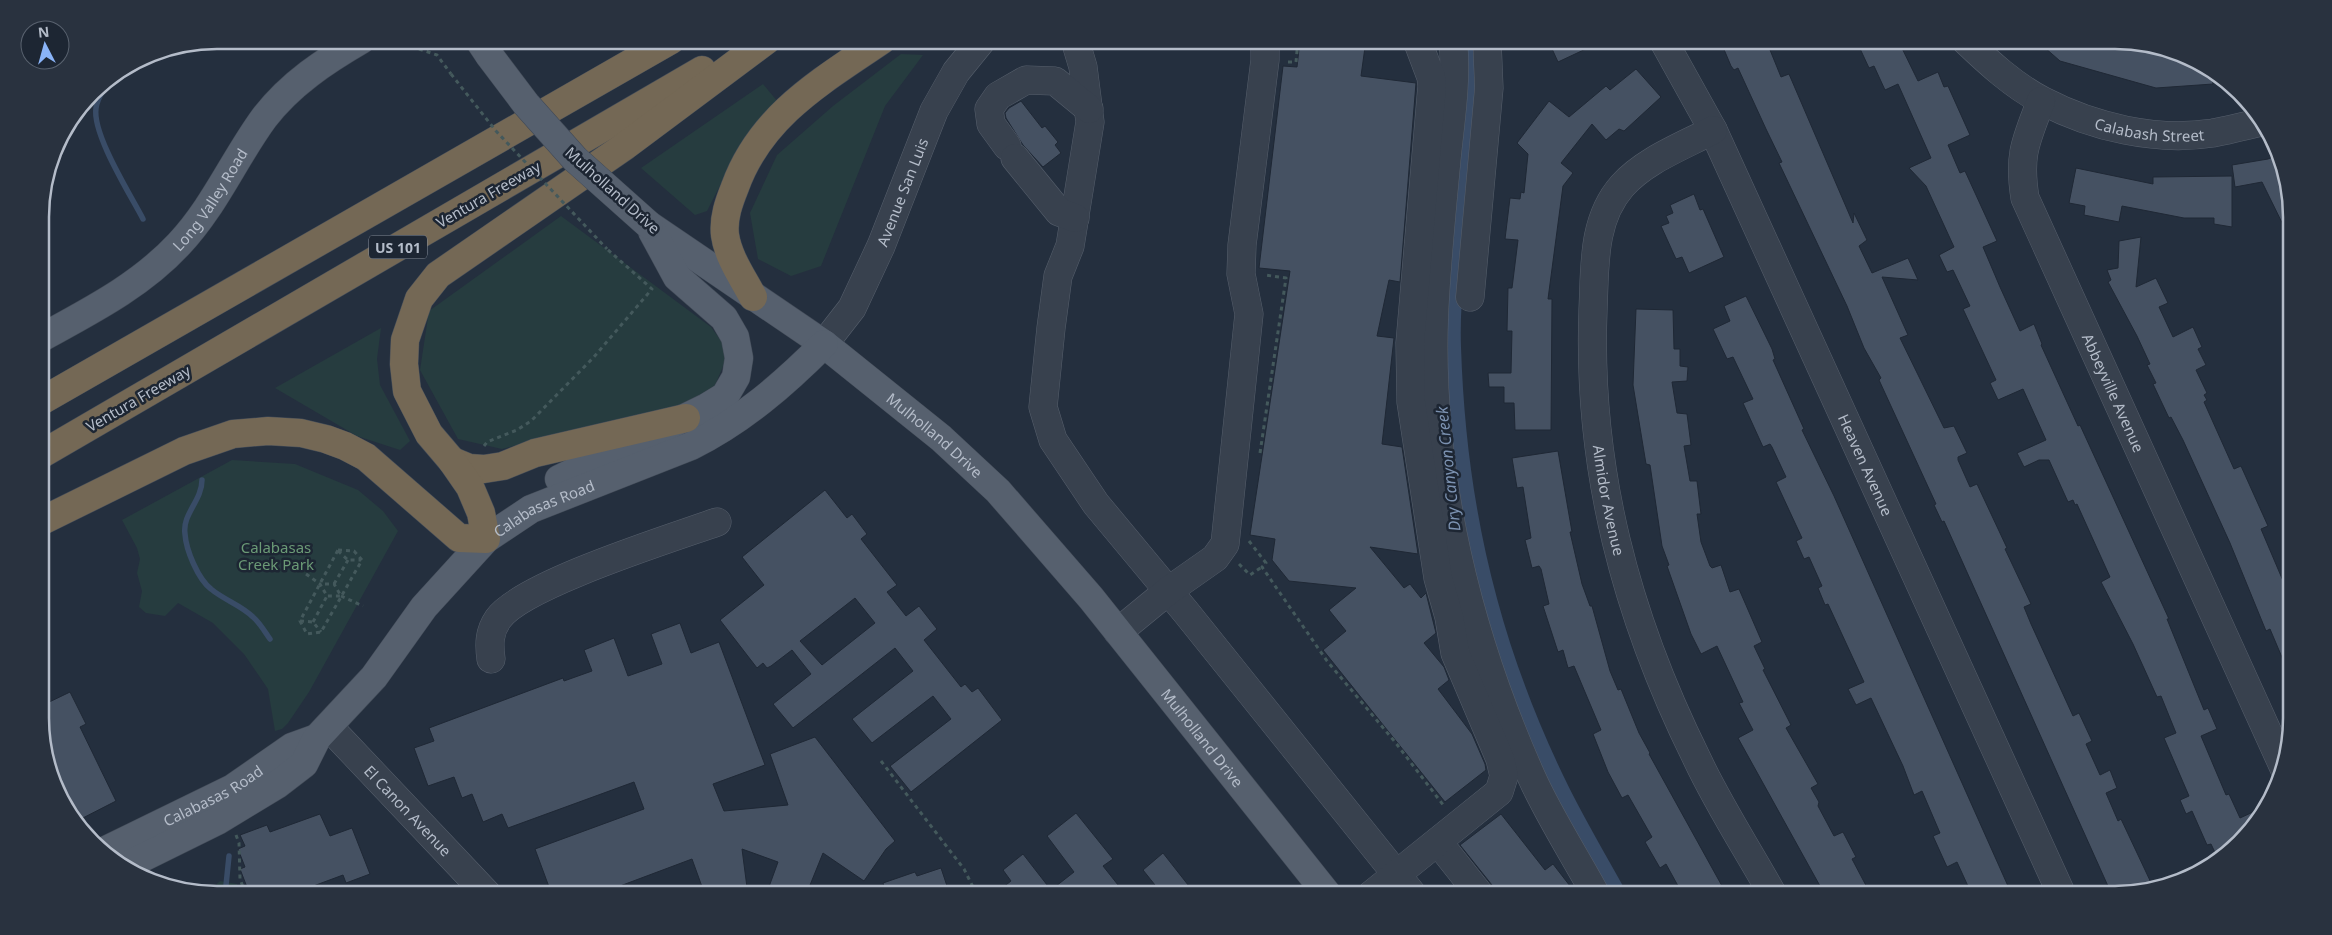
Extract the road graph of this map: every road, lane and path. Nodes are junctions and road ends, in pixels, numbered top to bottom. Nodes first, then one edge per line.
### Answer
1 (346, 49) edge
2 (419, 49) dead end
3 (485, 49) edge
4 (655, 49) edge
5 (739, 49) edge
6 (755, 49) edge
7 (870, 49) edge
8 (975, 49) edge
9 (1078, 49) edge
10 (1297, 49) edge
11 (1420, 49) edge
12 (1453, 49) edge
13 (1487, 49) edge
14 (1668, 49) edge
15 (1975, 49) edge
16 (1272, 51) edge
17 (2042, 101) junction
18 (1088, 109) junction
19 (2255, 123) edge
20 (1713, 130) junction
21 (1075, 218) junction
22 (649, 225) junction
23 (1256, 274) dead end
24 (753, 297) junction
25 (1470, 297) dead end
26 (49, 334) edge
27 (824, 344) junction
28 (49, 397) edge
29 (686, 418) junction
30 (482, 449) dead end
31 (49, 450) edge
32 (1259, 460) dead end
33 (452, 461) junction
34 (49, 518) edge
35 (717, 522) dead end
36 (1250, 532) dead end
37 (486, 539) junction
38 (338, 550) junction
39 (348, 560) junction
40 (362, 560) junction
41 (306, 574) dead end
42 (320, 584) junction
43 (334, 584) junction
44 (1168, 591) junction
45 (327, 596) junction
46 (342, 596) junction
47 (363, 606) dead end
48 (300, 621) junction
49 (313, 622) junction
50 (321, 632) junction
51 (1118, 632) junction
52 (491, 659) dead end
53 (323, 732) junction
54 (2279, 756) edge
55 (881, 761) dead end
56 (1444, 806) dead end
57 (233, 829) dead end
58 (1438, 842) junction
59 (110, 848) edge
60 (132, 863) edge
61 (1405, 885) edge
62 (243, 886) edge
63 (479, 886) edge
64 (972, 886) edge
65 (1321, 886) edge
66 (1473, 886) edge
67 (1591, 886) edge
68 (1769, 886) edge
69 (2058, 886) edge

1 - 26 main road, Long Valley Road
2 - 30 path, bridge
3 - 22 main road, Mulholland Drive, bridge
4 - 28 highway, US 101
5 - 31 highway, Ventura Freeway / US 101
6 - 33 highway
7 - 24 highway
8 - 27 street, Avenue San Luis
9 - 18 street
10 - 16 path
11 - 58 street
12 - 67 street
13 - 25 street
14 - 20 street, Heaven Avenue
15 - 17 street
16 - 44 street
17 - 19 street, Calabash Street
17 - 54 street, Abbeyville Avenue
18 - 21 street
18 - 21 street
20 - 68 street, Almidor Avenue
20 - 69 street, Heaven Avenue
21 - 44 street
22 - 24 main road, Mulholland Drive
22 - 29 main road
23 - 32 path
24 - 27 main road, Mulholland Drive
27 - 37 main road, Calabasas Road
27 - 51 main road, Mulholland Drive
29 - 33 highway
29 - 37 main road
33 - 37 highway
34 - 37 highway
35 - 52 street
36 - 56 path
37 - 53 main road, Calabasas Road
38 - 39 path
38 - 40 path
38 - 42 path
39 - 40 path
39 - 43 path
40 - 46 path
41 - 42 path
42 - 43 path
42 - 45 path
42 - 48 path
43 - 46 path
44 - 51 street
44 - 61 street
45 - 46 path
45 - 49 path
46 - 47 path
46 - 50 path
48 - 49 path
48 - 50 path
49 - 50 path
51 - 65 main road, Mulholland Drive
53 - 59 main road, Calabasas Road
53 - 60 main road, Calabasas Road
53 - 63 street, El Canon Avenue
55 - 64 path
57 - 62 path
58 - 61 street
58 - 66 street

